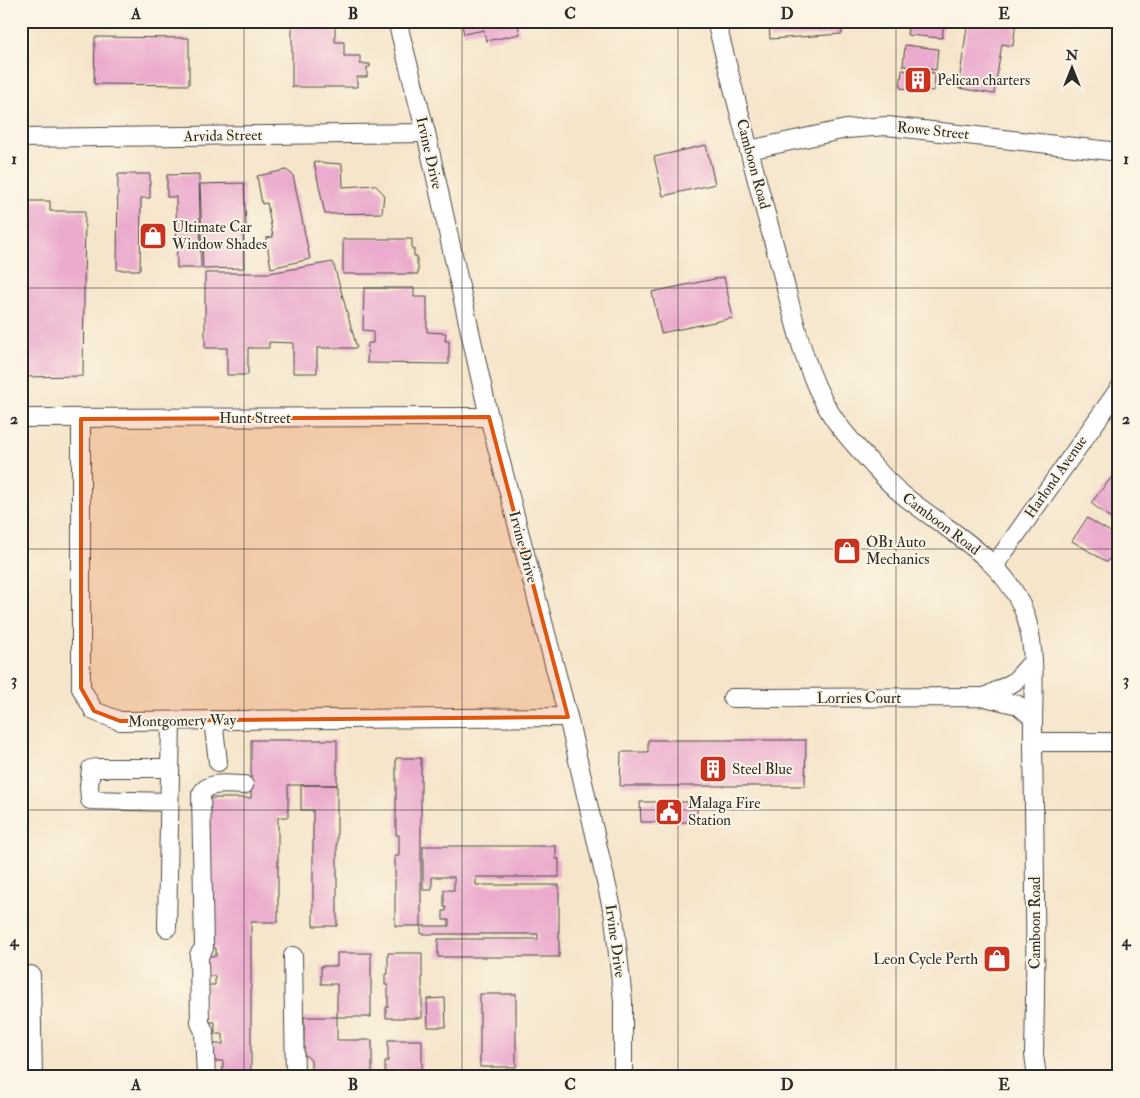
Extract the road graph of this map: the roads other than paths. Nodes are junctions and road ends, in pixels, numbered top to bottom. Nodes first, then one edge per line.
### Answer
1 (397, 21) edge
2 (716, 21) edge
3 (426, 133) junction
4 (21, 138) edge
5 (749, 150) junction
6 (1119, 152) edge
7 (1115, 401) edge
8 (489, 417) junction
9 (21, 418) edge
10 (81, 418) junction
11 (994, 566) junction
12 (1033, 661) junction
13 (732, 698) dead end
14 (985, 698) junction
15 (568, 717) junction
16 (1032, 717) junction
17 (213, 720) junction
18 (171, 721) junction
19 (1033, 742) junction
20 (1119, 742) edge
21 (218, 762) dead end
22 (170, 768) junction
23 (244, 784) dead end
24 (169, 802) junction
25 (167, 928) dead end
26 (293, 956) dead end
27 (31, 975) dead end
28 (1034, 1055) junction
29 (33, 1077) edge
30 (206, 1077) edge
31 (295, 1077) edge
32 (623, 1077) edge
33 (1030, 1077) edge
34 (1037, 1077) edge

1 - 3 street, Irvine Drive
2 - 5 street, Camboon Road
3 - 4 street, Arvida Street
3 - 8 street, Irvine Drive
5 - 6 street, Rowe Street
5 - 11 street, Camboon Road
7 - 11 street, Harlond Avenue
8 - 10 street, Hunt Street
8 - 15 street, Irvine Drive
9 - 10 street, Hunt Street
10 - 18 street, Montgomery Way
11 - 12 street, Camboon Road
12 - 14 street, Lorries Court
12 - 16 street, Camboon Road
13 - 14 street, Lorries Court
14 - 16 street, Lorries Court
15 - 17 street, Montgomery Way
15 - 32 street, Irvine Drive
16 - 19 street, Camboon Road
17 - 18 street, Montgomery Way
17 - 21 street
18 - 22 street
19 - 20 street
19 - 28 street, Camboon Road
22 - 24 street
22 - 24 street
23 - 30 street
24 - 25 street
26 - 31 street
27 - 29 street
28 - 33 street, Camboon Road
28 - 34 street, Camboon Road

